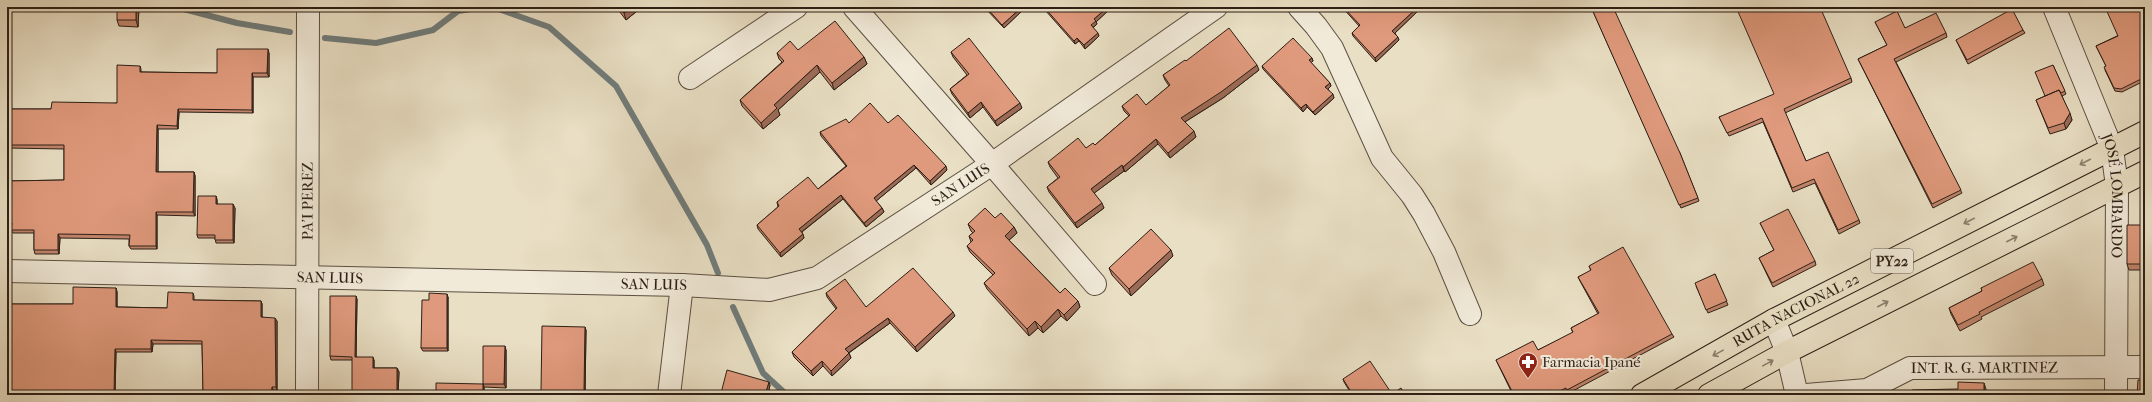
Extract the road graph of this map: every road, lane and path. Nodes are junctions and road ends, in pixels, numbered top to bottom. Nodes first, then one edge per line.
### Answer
1 (308, 7) edge
2 (796, 7) edge
3 (854, 7) edge
4 (1216, 7) edge
5 (1299, 7) edge
6 (2054, 7) edge
7 (690, 78) dead end
8 (2145, 132) edge
9 (2112, 149) junction
10 (992, 164) junction
11 (2145, 172) edge
12 (2117, 186) junction
13 (7, 271) edge
14 (308, 277) junction
15 (1095, 284) dead end
16 (682, 285) junction
17 (1470, 314) dead end
18 (1774, 320) junction
19 (1787, 352) junction
20 (2116, 367) junction
21 (2145, 367) edge
22 (307, 395) edge
23 (669, 395) edge
24 (1642, 395) edge
25 (1709, 395) edge
26 (1797, 395) edge
27 (1806, 395) edge
28 (2116, 395) edge

1 - 14 street, PA'I PEREZ
2 - 7 street
3 - 10 street
4 - 10 street, SAN LUIS
5 - 17 street
6 - 9 street, JOSÉ LOMBARDO
8 - 9 highway, RUTA NACIONAL 22 / PY22
9 - 12 street, JOSÉ LOMBARDO
9 -> 18 highway, RUTA NACIONAL 22 / PY22
10 - 15 street
10 - 16 street, SAN LUIS
11 - 12 highway, PY22
19 -> 12 highway, PY22
12 - 20 street, JOSÉ LOMBARDO
13 - 14 street, SAN LUIS
14 - 16 street, SAN LUIS
14 - 22 street, PA'I PEREZ
16 - 23 street
18 - 19 street
18 -> 24 highway, RUTA NACIONAL 22 / PY22
25 -> 19 highway, PY22
19 - 26 street
20 - 21 street, INT. R. G. MARTINEZ
20 - 27 street, INT. R. G. MARTINEZ
20 - 28 street, JOSÉ LOMBARDO

